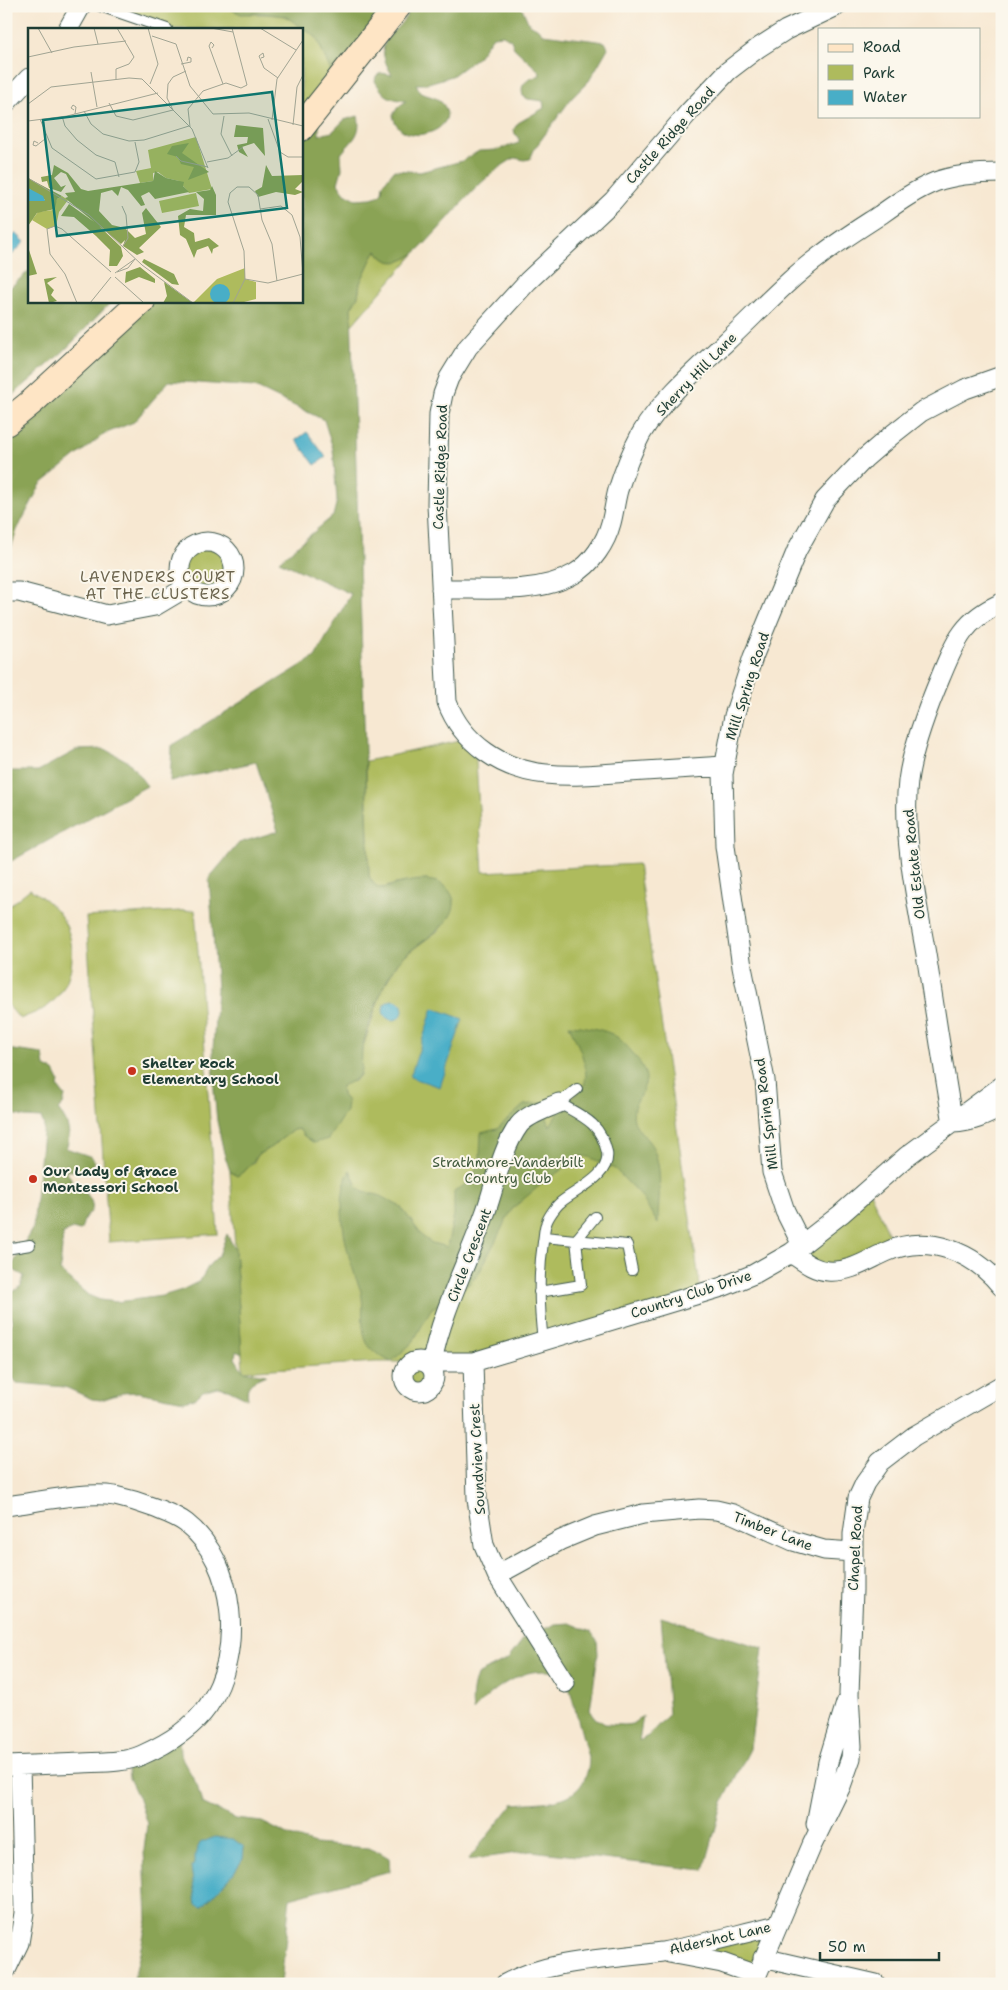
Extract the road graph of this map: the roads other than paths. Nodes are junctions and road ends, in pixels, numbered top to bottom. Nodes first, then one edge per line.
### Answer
1 (81, 6) edge
2 (100, 6) edge
3 (398, 6) edge
4 (837, 6) edge
5 (69, 28) edge
6 (164, 28) edge
7 (28, 79) edge
8 (6, 103) edge
9 (302, 127) edge
10 (1002, 173) edge
11 (141, 302) edge
12 (1002, 376) edge
13 (6, 423) edge
14 (187, 588) dead end
15 (440, 589) junction
16 (6, 592) edge
17 (1002, 603) edge
18 (724, 766) junction
19 (1002, 1086) edge
20 (576, 1089) dead end
21 (559, 1103) junction
22 (1002, 1107) edge
23 (953, 1123) junction
24 (595, 1217) dead end
25 (544, 1237) junction
26 (576, 1240) junction
27 (30, 1245) dead end
28 (6, 1249) edge
29 (796, 1249) junction
30 (632, 1270) dead end
31 (1002, 1287) edge
32 (540, 1292) junction
33 (543, 1341) junction
34 (473, 1362) junction
35 (1002, 1384) edge
36 (6, 1506) edge
37 (853, 1552) junction
38 (497, 1575) junction
39 (565, 1682) dead end
40 (13, 1766) edge
41 (778, 1924) junction
42 (663, 1952) junction
43 (763, 1958) junction
44 (6, 1970) edge
45 (754, 1979) edge
46 (505, 1984) edge
47 (876, 1984) edge

1 - 5 street
2 - 6 lane
3 - 9 main road
4 - 15 street, Castle Ridge Road
7 - 8 street
10 - 15 street, Sherry Hill Lane
11 - 13 main road
12 - 18 street, Mill Spring Road
14 - 16 street
15 - 18 street, Castle Ridge Road
17 - 23 street, Old Estate Road
18 - 29 street, Mill Spring Road
19 - 23 street, Country Club Drive
20 - 21 lane
21 - 25 lane
21 - 34 street, Circle Crescent
22 - 23 street
23 - 29 street, Country Club Drive
24 - 26 lane
25 - 26 lane
25 - 32 lane
26 - 30 lane
26 - 32 lane
27 - 28 lane
29 - 31 street, Mill Spring Road
29 - 33 street, Country Club Drive
32 - 33 lane
33 - 34 street, Country Club Drive
34 - 38 street, Soundview Crest
35 - 37 street, Chapel Road
36 - 40 street
37 - 38 street, Timber Lane
37 - 41 street, Chapel Road
38 - 39 street, Soundview Crest
40 - 44 street
41 - 42 street, Aldershot Lane
41 - 43 street, Chapel Road
42 - 45 street, Aldershot Lane
42 - 46 street, Aldershot Lane
43 - 45 street, Chapel Road
43 - 47 street, Aldershot Lane

